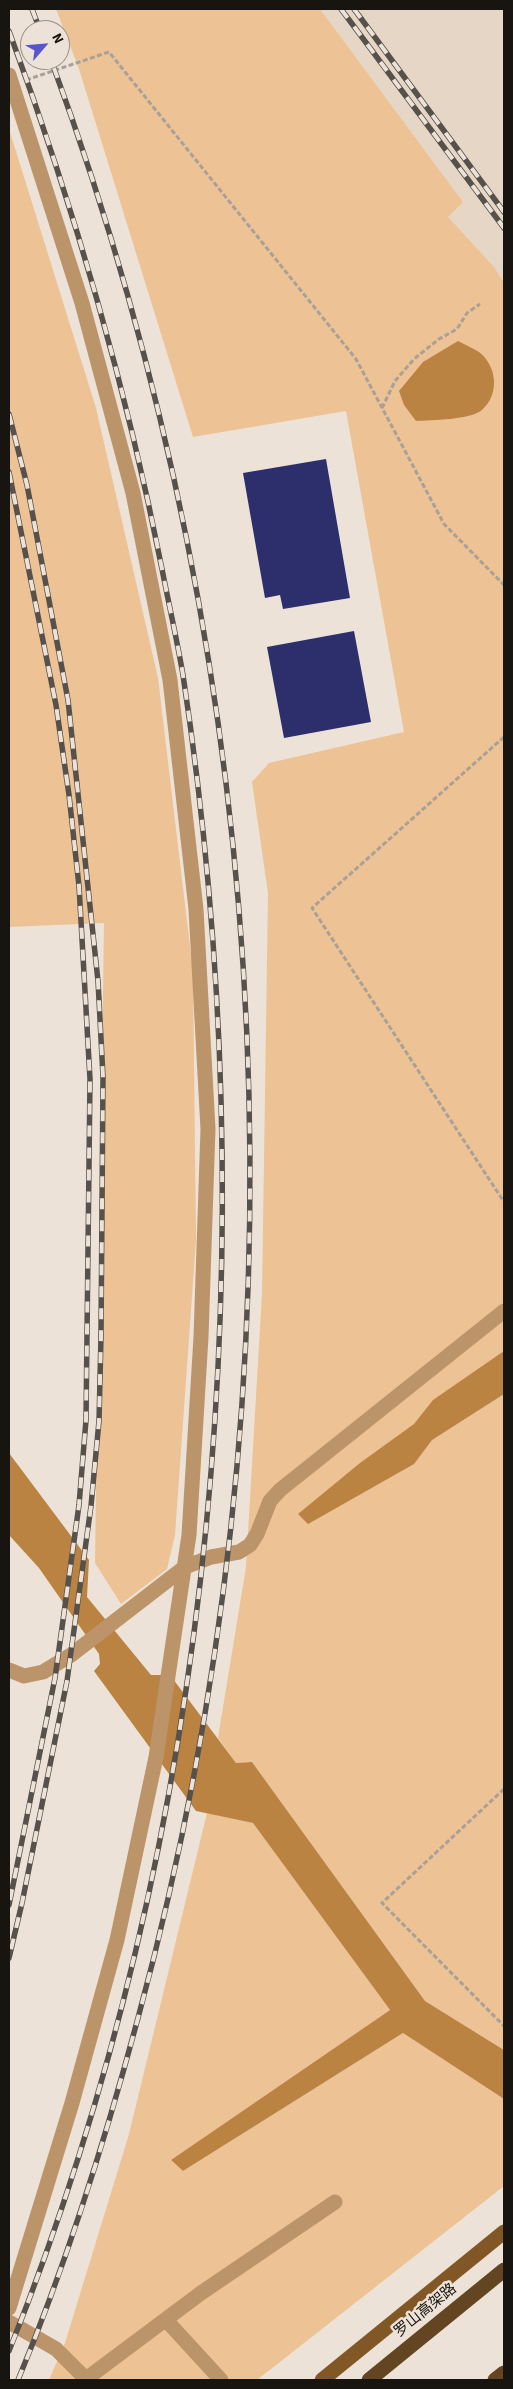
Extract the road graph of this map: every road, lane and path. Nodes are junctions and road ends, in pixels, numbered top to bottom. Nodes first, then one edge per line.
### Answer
1 (10, 80) edge
2 (480, 304) dead end
3 (382, 409) junction
4 (504, 585) edge
5 (504, 737) edge
6 (504, 1202) edge
7 (504, 1312) edge
8 (185, 1567) junction
9 (9, 1670) edge
10 (504, 1789) edge
11 (504, 2026) edge
12 (335, 2202) dead end
13 (504, 2232) edge
14 (504, 2270) edge
15 (9, 2308) edge
16 (166, 2320) junction
17 (9, 2322) edge
18 (504, 2373) edge
19 (221, 2380) edge
20 (322, 2380) edge
21 (370, 2380) edge
22 (495, 2380) edge

1 - 3 path
1 - 8 street
2 - 3 path
3 - 4 path
5 - 6 path
7 - 8 street
8 - 9 street
8 - 15 street
10 - 11 path
12 - 16 street
13 - 20 main road
14 - 21 highway, 罗山高架路
16 - 17 street
16 - 19 street
18 - 22 highway

